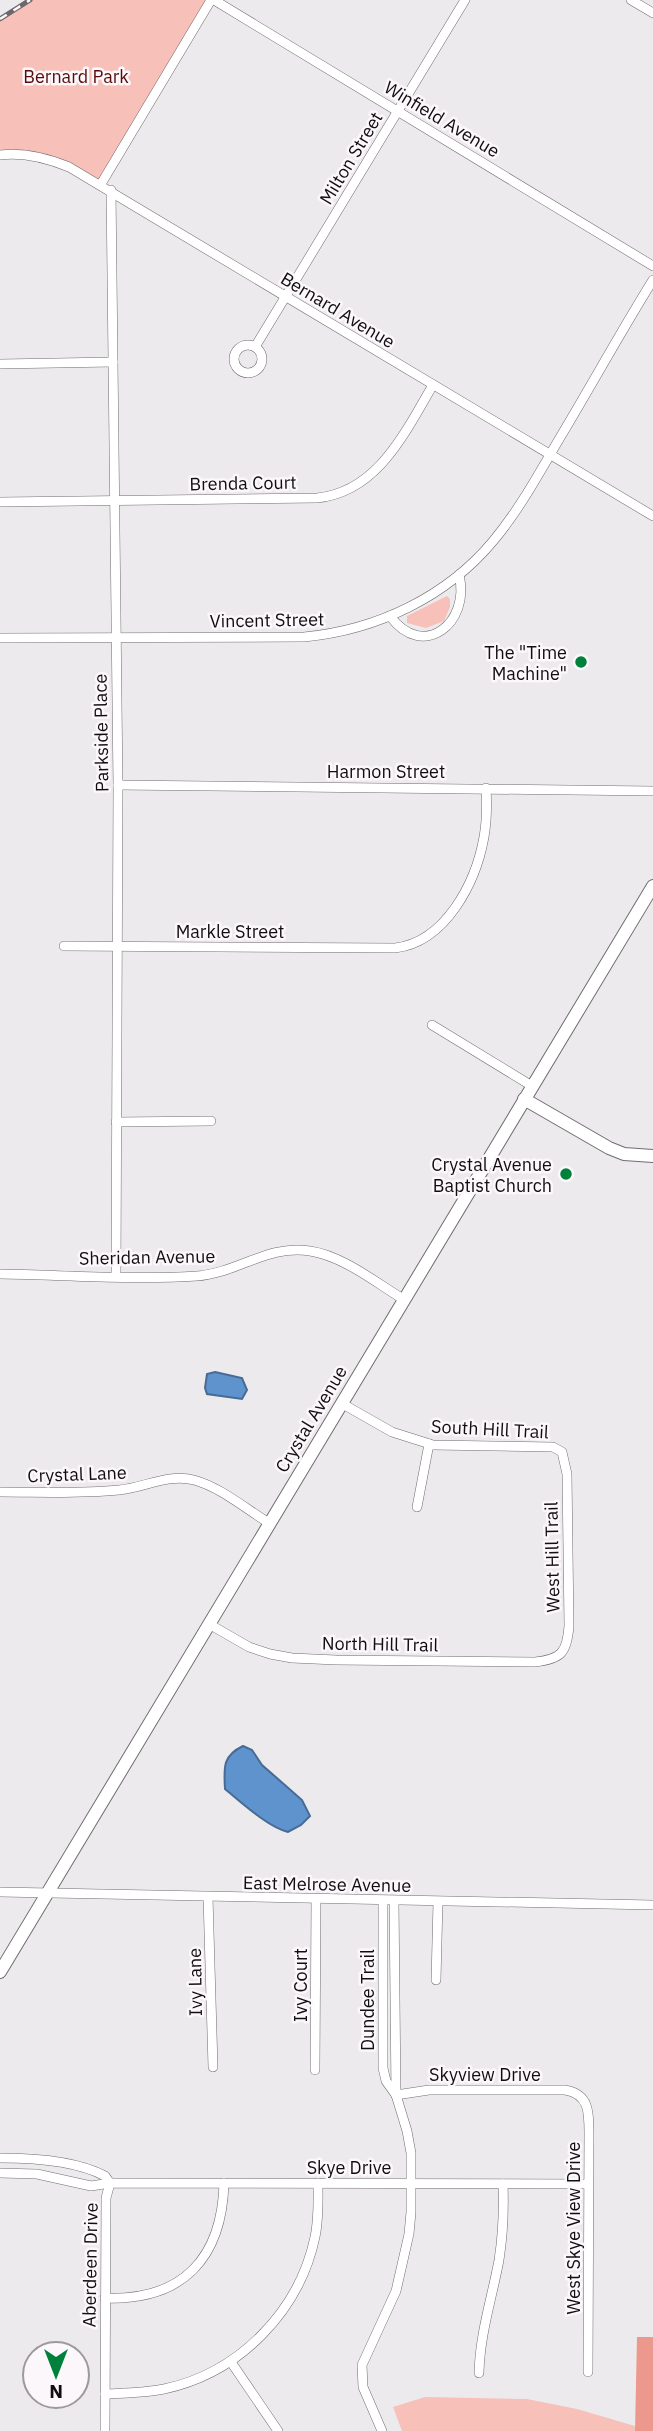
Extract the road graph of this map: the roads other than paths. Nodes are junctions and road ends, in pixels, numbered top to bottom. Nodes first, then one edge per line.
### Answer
1 (213, 0) edge
2 (465, 0) edge
3 (631, 0) edge
4 (653, 13) edge
5 (397, 111) junction
6 (0, 155) edge
7 (101, 184) junction
8 (111, 190) junction
9 (653, 265) edge
10 (653, 280) edge
11 (285, 297) junction
12 (255, 347) dead end
13 (113, 362) junction
14 (0, 364) edge
15 (433, 385) junction
16 (550, 455) junction
17 (115, 501) junction
18 (0, 502) edge
19 (653, 516) edge
20 (459, 575) junction
21 (390, 616) junction
22 (116, 636) junction
23 (0, 638) edge
24 (118, 785) junction
25 (486, 788) junction
26 (653, 791) edge
27 (653, 886) edge
28 (64, 946) dead end
29 (116, 946) junction
30 (432, 1025) dead end
31 (532, 1086) junction
32 (524, 1099) junction
33 (211, 1121) dead end
34 (116, 1122) junction
35 (653, 1156) edge
36 (0, 1274) edge
37 (116, 1276) junction
38 (403, 1299) junction
39 (341, 1403) junction
40 (429, 1444) junction
41 (562, 1452) joint
42 (0, 1492) edge
43 (417, 1507) dead end
44 (269, 1523) junction
45 (209, 1624) junction
46 (557, 1657) joint
47 (0, 1892) edge
48 (48, 1892) junction
49 (208, 1897) junction
50 (316, 1899) junction
51 (383, 1901) junction
52 (394, 1901) junction
53 (438, 1902) junction
54 (653, 1905) edge
55 (0, 1972) edge
56 (436, 1980) dead end
57 (213, 2067) dead end
58 (315, 2070) dead end
59 (573, 2091) joint
60 (396, 2095) junction
61 (0, 2158) edge
62 (12, 2158) junction
63 (2, 2173) edge
64 (110, 2183) junction
65 (224, 2183) junction
66 (318, 2183) junction
67 (411, 2183) junction
68 (503, 2183) junction
69 (588, 2184) junction
70 (105, 2298) junction
71 (231, 2361) junction
72 (587, 2372) dead end
73 (479, 2373) dead end
74 (105, 2394) junction
75 (105, 2431) edge
76 (278, 2431) edge
77 (382, 2431) edge

1 - 5 street, Winfield Avenue
1 - 7 street
2 - 5 street, Milton Street
3 - 4 street
5 - 9 street, Winfield Avenue
5 - 11 street, Milton Street
6 - 7 street, Bernard Avenue
7 - 8 street, Bernard Avenue
8 - 11 street, Bernard Avenue
8 - 13 street, Parkside Place
10 - 16 street, Vincent Street
11 - 12 street, Milton Street
11 - 15 street, Bernard Avenue
13 - 14 street
13 - 17 street, Parkside Place
15 - 16 street, Bernard Avenue
15 - 17 street, Brenda Court
16 - 19 street, Bernard Avenue
16 - 20 street, Vincent Street
17 - 18 street, Brenda Court
17 - 22 street, Parkside Place
20 - 21 street, Vincent Street
20 - 21 street
21 - 22 street, Vincent Street
22 - 23 street, Vincent Street
22 - 24 street, Parkside Place
24 - 25 street, Harmon Street
24 - 29 street, Parkside Place
25 - 26 street, Harmon Street
25 - 29 street, Markle Street
27 - 31 street, Crystal Avenue
28 - 29 street, Markle Street
29 - 34 street, Parkside Place
30 - 31 street
31 - 32 street, Crystal Avenue
32 - 35 street
32 - 38 street, Crystal Avenue
33 - 34 street
34 - 37 street, Parkside Place
36 - 37 street, Sheridan Avenue
37 - 38 street, Sheridan Avenue
38 - 39 street, Crystal Avenue
39 - 40 street, South Hill Trail
39 - 44 street, Crystal Avenue
40 - 41 street, South Hill Trail
40 - 43 street
41 - 46 street, West Hill Trail
42 - 44 street, Crystal Lane
44 - 45 street, Crystal Avenue
45 - 46 street, North Hill Trail
45 - 48 street, Crystal Avenue
47 - 48 street, East Melrose Avenue
48 - 49 street, East Melrose Avenue
48 - 55 street, Crystal Avenue
49 - 50 street, East Melrose Avenue
49 - 57 street, Ivy Lane
50 - 51 street, East Melrose Avenue
50 - 58 street, Ivy Court
51 - 52 street, East Melrose Avenue
51 - 60 street, Dundee Trail
52 - 53 street, East Melrose Avenue
52 - 60 street, Dundee Trail
53 - 54 street, East Melrose Avenue
53 - 56 street
59 - 60 street, Skyview Drive
59 - 69 street, West Skye View Drive
60 - 67 street, Dundee Trail
61 - 62 street, Skye Drive
62 - 63 street
62 - 64 street, Skye Drive
63 - 64 street, Skye Drive
64 - 65 street, Skye Drive
64 - 70 street, Aberdeen Drive
65 - 66 street, Skye Drive
65 - 70 street
66 - 67 street, Skye Drive
66 - 71 street
67 - 68 street, Skye Drive
67 - 77 street, Dundee Trail
68 - 69 street, Skye Drive
68 - 73 street
69 - 72 street, West Skye View Drive
70 - 74 street, Aberdeen Drive
71 - 74 street
71 - 76 street
74 - 75 street, Aberdeen Drive

